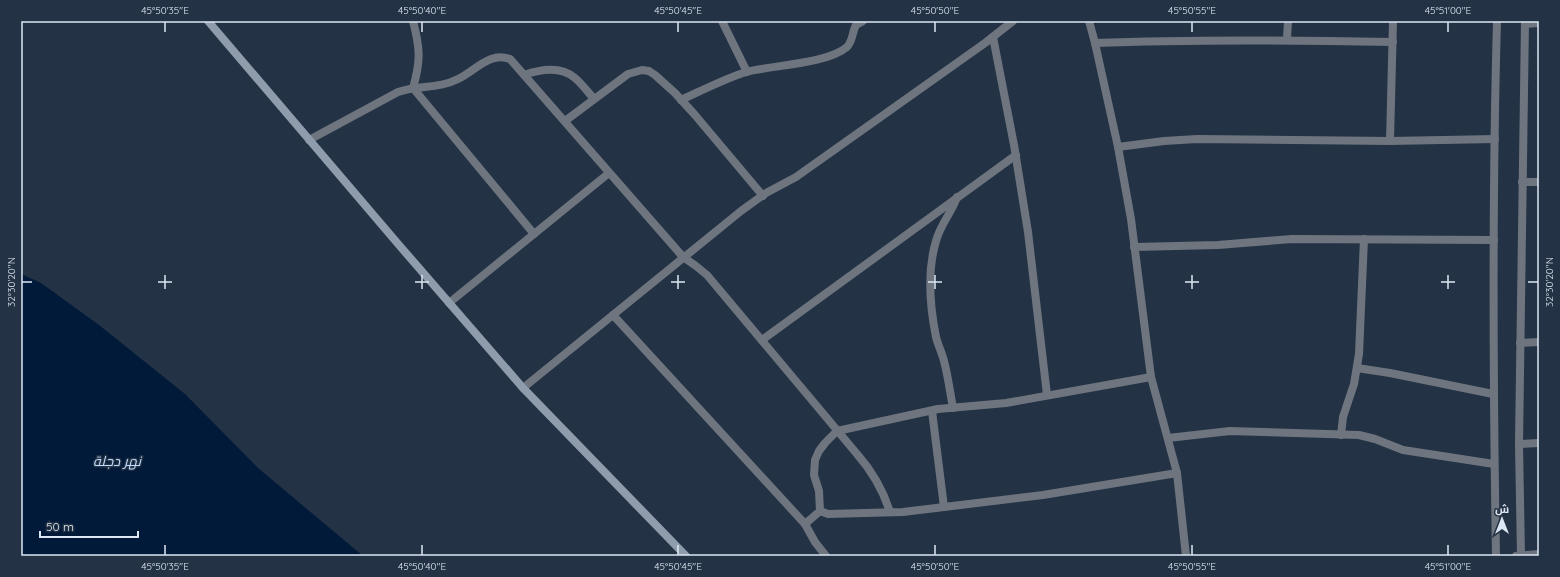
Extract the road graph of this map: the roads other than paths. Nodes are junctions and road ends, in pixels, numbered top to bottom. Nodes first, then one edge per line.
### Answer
1 (208, 21) edge
2 (413, 21) edge
3 (722, 21) edge
4 (863, 21) edge
5 (1013, 21) edge
6 (1089, 21) edge
7 (1288, 21) edge
8 (1393, 21) edge
9 (1497, 21) edge
10 (1525, 22) edge
11 (1539, 23) edge
12 (993, 37) junction
13 (1287, 39) junction
14 (1393, 42) junction
15 (1095, 43) junction
16 (747, 72) junction
17 (524, 74) junction
18 (413, 88) junction
19 (594, 99) junction
20 (682, 100) junction
21 (565, 121) junction
22 (1495, 139) junction
23 (309, 140) junction
24 (1390, 141) junction
25 (1118, 147) junction
26 (1016, 155) junction
27 (609, 173) junction
28 (1522, 182) junction
29 (1539, 182) edge
30 (763, 196) junction
31 (957, 197) junction
32 (534, 234) junction
33 (1364, 239) junction
34 (1494, 240) junction
35 (1134, 247) junction
36 (683, 258) junction
37 (449, 303) junction
38 (613, 315) junction
39 (762, 340) junction
40 (1539, 342) edge
41 (1520, 343) junction
42 (1357, 368) junction
43 (1151, 377) junction
44 (523, 388) junction
45 (1493, 394) junction
46 (1047, 395) junction
47 (953, 408) junction
48 (932, 411) junction
49 (837, 431) junction
50 (1341, 435) junction
51 (1168, 438) junction
52 (1539, 443) edge
53 (1519, 444) junction
54 (1494, 464) junction
55 (1177, 473) junction
56 (944, 507) junction
57 (820, 511) junction
58 (890, 512) junction
59 (804, 524) junction
60 (1539, 554) edge
61 (686, 556) edge
62 (826, 556) edge
63 (1186, 556) edge
64 (1496, 556) edge
65 (1519, 556) edge

1 - 23 main road
2 - 18 street
3 - 16 street
4 - 16 street
5 - 12 street
6 - 15 street
7 - 13 street
8 - 14 street
9 - 22 street
10 - 11 street
10 - 28 street
12 - 26 street
12 - 30 street
13 - 14 street
13 - 15 street
14 - 24 street
15 - 25 street
16 - 20 street
17 - 18 street
17 - 19 street
17 - 21 street
18 - 23 street
18 - 32 street
19 - 20 street
19 - 21 street
20 - 30 street
21 - 27 street
22 - 24 street
22 - 34 street
23 - 37 main road
24 - 25 street
25 - 35 street
26 - 31 street
26 - 46 street
27 - 32 street
27 - 36 street
28 - 29 street
28 - 41 street
30 - 36 street
31 - 39 street
31 - 47 street
32 - 37 street
33 - 34 street
33 - 35 street
33 - 42 street
34 - 45 street
35 - 43 street
36 - 38 street
36 - 39 street
37 - 44 main road
38 - 44 street
38 - 59 street
39 - 49 street
40 - 41 street
41 - 53 street
42 - 45 street
42 - 50 street
43 - 46 street
43 - 51 street
44 - 61 main road
45 - 54 street
46 - 47 street
47 - 48 street
48 - 49 street
48 - 56 street
49 - 57 street
49 - 58 street
50 - 51 street
50 - 54 street
51 - 55 street
52 - 53 street
53 - 65 street
54 - 64 street
55 - 56 street
55 - 63 street
56 - 58 street
57 - 58 street
57 - 59 street
59 - 62 street
60 - 65 street

